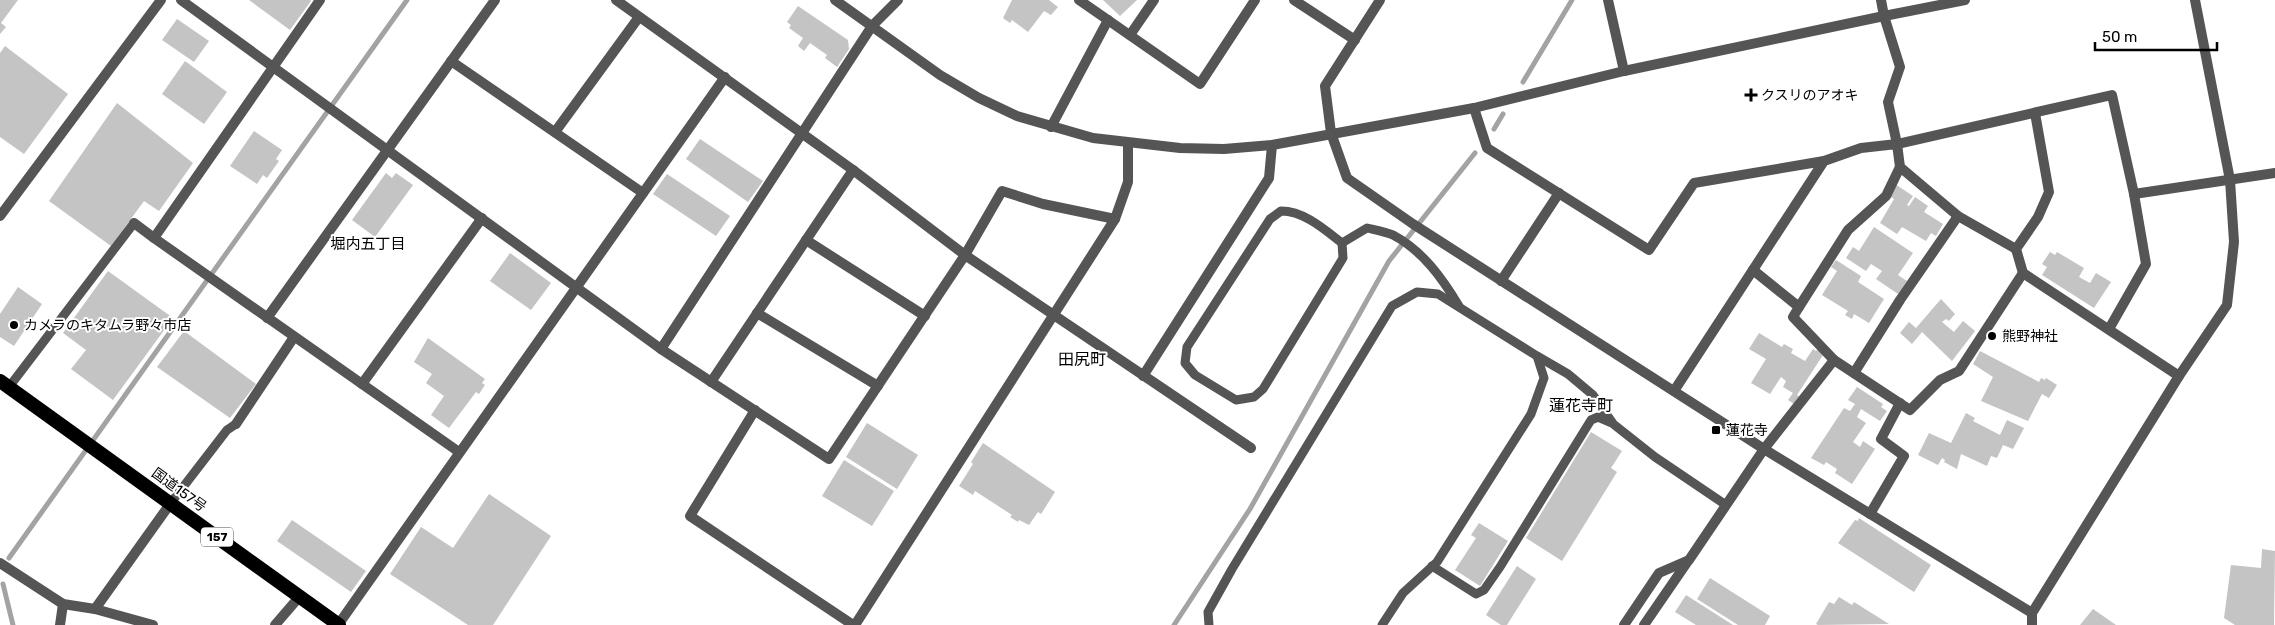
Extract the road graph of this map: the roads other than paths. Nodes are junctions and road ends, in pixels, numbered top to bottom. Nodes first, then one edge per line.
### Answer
1 (161, 0) edge
2 (181, 0) edge
3 (320, 0) edge
4 (495, 0) edge
5 (616, 0) edge
6 (835, 0) edge
7 (898, 0) edge
8 (1079, 0) edge
9 (1154, 0) edge
10 (1254, 0) edge
11 (1294, 0) edge
12 (1380, 0) edge
13 (1608, 0) edge
14 (1881, 0) edge
15 (1965, 0) edge
16 (2195, 0) edge
17 (639, 16) junction
18 (1884, 16) junction
19 (1108, 20) junction
20 (872, 26) junction
21 (1130, 35) junction
22 (1355, 40) junction
23 (451, 61) junction
24 (274, 67) junction
25 (1624, 71) junction
26 (725, 78) junction
27 (1474, 108) junction
28 (2035, 113) junction
29 (1051, 127) junction
30 (555, 132) junction
31 (1331, 133) junction
32 (802, 134) junction
33 (1128, 144) junction
34 (1897, 144) junction
35 (1272, 145) junction
36 (388, 150) junction
37 (1824, 161) junction
38 (1900, 167) junction
39 (853, 170) junction
40 (2275, 173) edge
41 (2230, 180) junction
42 (643, 192) junction
43 (1559, 193) junction
44 (2134, 194) junction
45 (0, 216) edge
46 (1958, 216) junction
47 (482, 218) junction
48 (1114, 219) junction
49 (134, 223) joint
50 (154, 238) junction
51 (806, 240) junction
52 (1342, 243) junction
53 (2016, 250) junction
54 (965, 255) junction
55 (1753, 270) junction
56 (2023, 273) junction
57 (1501, 281) junction
58 (576, 287) junction
59 (1459, 307) junction
60 (1799, 307) junction
61 (757, 313) junction
62 (925, 316) junction
63 (1053, 316) junction
64 (267, 318) junction
65 (2109, 329) junction
66 (294, 337) junction
67 (661, 349) junction
68 (1537, 356) junction
69 (1834, 360) junction
70 (1854, 373) junction
71 (1143, 376) junction
72 (2179, 376) junction
73 (711, 382) junction
74 (4, 384) edge
75 (362, 384) junction
76 (878, 386) junction
77 (1674, 391) junction
78 (1900, 403) junction
79 (755, 410) junction
80 (1612, 423) junction
81 (236, 424) joint
82 (1250, 448) dead end
83 (1764, 449) junction
84 (459, 452) junction
85 (170, 504) junction
86 (1726, 505) junction
87 (1870, 514) junction
88 (1689, 560) junction
89 (0, 562) edge
90 (1432, 566) junction
91 (300, 596) junction
92 (63, 604) junction
93 (96, 609) junction
94 (2032, 613) junction
95 (60, 625) edge
96 (153, 625) edge
97 (275, 625) edge
98 (338, 625) edge
99 (854, 625) edge
100 (1209, 625) edge
101 (1382, 625) edge
102 (1624, 625) edge
103 (1644, 625) edge
104 (2032, 625) edge

1 - 45 street
2 - 24 street
3 - 24 street
4 - 23 street
5 - 17 street
6 - 20 street
7 - 20 street
8 - 19 street
9 - 21 street
10 - 21 street
11 - 22 street
12 - 22 street
13 - 25 street
14 - 18 street
15 - 18 street
16 - 41 street
17 - 26 street
17 - 30 street
18 - 25 street
18 - 34 street
19 - 21 street
19 - 29 street
20 - 29 street
20 - 32 street
22 - 31 street
23 - 30 street
23 - 36 street
24 - 36 street
24 - 50 street
25 - 27 street
26 - 32 street
26 - 42 street
27 - 31 street
27 - 43 street
28 - 34 street
28 - 44 street
28 - 53 street
29 - 33 street
30 - 42 street
31 - 35 street
31 - 57 street
32 - 39 street
32 - 67 street
33 - 35 street
33 - 48 street
34 - 37 street
34 - 38 street
35 - 71 street
36 - 47 street
36 - 64 street
37 - 43 street
37 - 55 street
38 - 46 street
38 - 60 street
39 - 51 street
39 - 54 street
40 - 41 street
41 - 44 street
41 - 72 street
42 - 58 street
43 - 57 street
44 - 65 street
46 - 53 street
46 - 70 street
47 - 58 street
47 - 75 street
48 - 54 street
48 - 63 street
49 - 50 street
49 - 74 lane
50 - 64 street
51 - 61 street
51 - 62 street
52 - 52 lane
52 - 59 lane
53 - 56 street
54 - 62 street
54 - 63 street
55 - 60 street
55 - 77 street
56 - 65 street
56 - 78 street
57 - 77 street
58 - 67 street
58 - 84 street
59 - 68 lane
59 - 100 lane
60 - 69 street
61 - 73 street
61 - 76 street
62 - 76 street
63 - 71 street
63 - 99 street
64 - 66 street
65 - 72 street
66 - 75 street
66 - 81 street
67 - 73 street
68 - 80 lane
68 - 90 lane
69 - 70 street
69 - 83 street
70 - 78 street
71 - 82 street
72 - 94 street
73 - 79 street
74 - 85 highway, 国道157号 / 157
75 - 84 street
76 - 79 street
77 - 83 street
78 - 87 street
79 - 99 street
80 - 86 lane
80 - 90 lane
81 - 85 lane
83 - 86 street
83 - 87 street
84 - 98 street
85 - 91 highway, 国道157号 / 157
85 - 93 street
86 - 88 street
87 - 94 street
88 - 102 street
88 - 103 street
89 - 92 street
90 - 101 lane
91 - 97 street
91 - 98 highway, 国道157号 / 157
92 - 93 street
92 - 95 street
93 - 96 street
94 - 104 street

